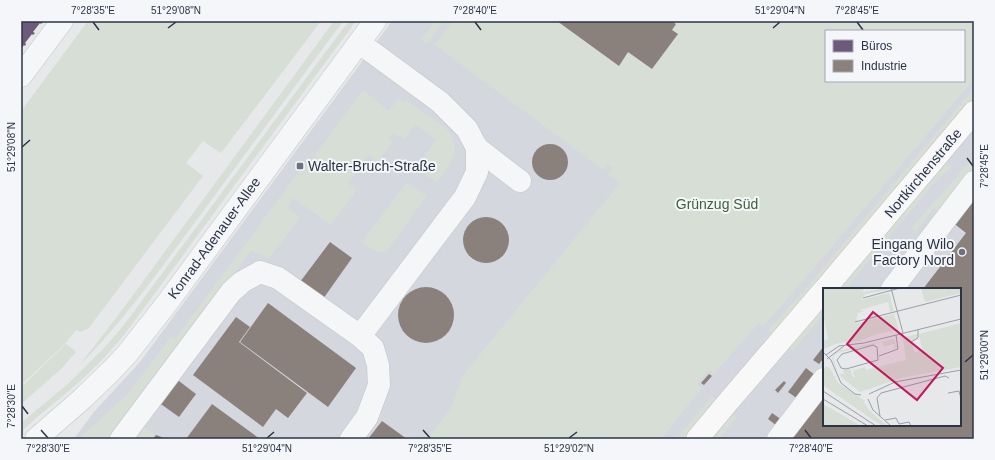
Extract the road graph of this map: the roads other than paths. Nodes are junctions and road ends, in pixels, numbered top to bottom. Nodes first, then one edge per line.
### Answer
1 (62, 21) edge
2 (375, 21) edge
3 (359, 43) junction
4 (21, 76) edge
5 (974, 112) edge
6 (477, 148) junction
7 (520, 181) dead end
8 (974, 182) edge
9 (826, 288) edge
10 (893, 288) edge
11 (823, 291) edge
12 (360, 336) junction
13 (823, 380) edge
14 (36, 439) edge
15 (121, 439) edge
16 (351, 439) edge
17 (697, 439) edge
18 (778, 439) edge

1 - 4 street
2 - 3 street, Konrad-Adenauer-Allee
3 - 6 street
3 - 14 street, Konrad-Adenauer-Allee
5 - 9 main road, Nortkirchenstraße
6 - 7 street
6 - 12 street
8 - 10 street
11 - 17 main road, Nortkirchenstraße
12 - 15 street
12 - 16 street
13 - 18 street

